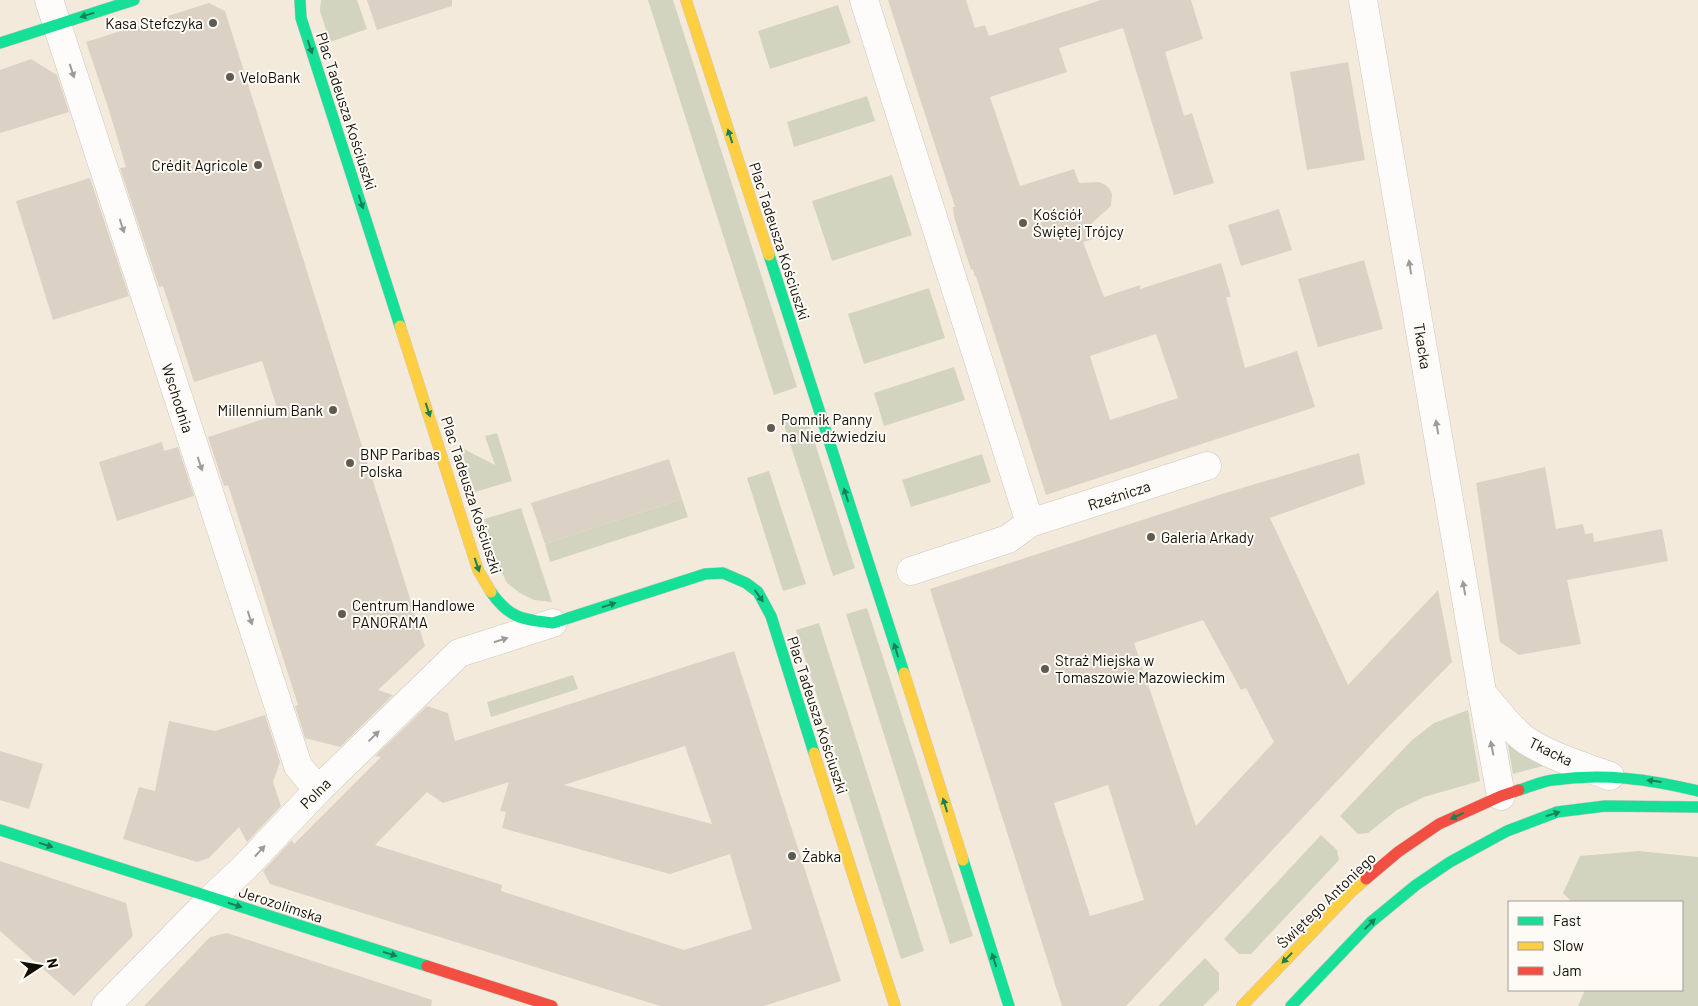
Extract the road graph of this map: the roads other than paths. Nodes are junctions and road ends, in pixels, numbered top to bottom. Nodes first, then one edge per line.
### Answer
1 (134, 0) edge
2 (300, 0) edge
3 (686, 0) edge
4 (864, 0) edge
5 (1363, 0) edge
6 (53, 12) edge
7 (0, 44) edge
8 (1207, 466) dead end
9 (1030, 523) junction
10 (911, 571) dead end
11 (553, 622) junction
12 (1482, 692) junction
13 (1610, 776) junction
14 (318, 790) junction
15 (1698, 791) edge
16 (1501, 796) junction
17 (1698, 807) edge
18 (0, 830) edge
19 (212, 898) junction
20 (106, 1006) edge
21 (552, 1006) edge
22 (895, 1006) edge
23 (1009, 1006) edge
24 (1242, 1006) edge
25 (1292, 1006) edge

1 -> 6 street
2 -> 11 street, Plac Tadeusza Kościuszki
23 -> 3 street, Plac Tadeusza Kościuszki
4 - 9 street
12 -> 5 street, Tkacka
6 - 7 street
6 -> 14 street, Wschodnia
8 - 9 street, Rzeźnicza
9 - 10 street, Rzeźnicza
14 -> 11 street, Polna
11 -> 22 street, Plac Tadeusza Kościuszki
12 - 13 street, Tkacka
16 -> 12 street, Tkacka
15 -> 13 street, Świętego Antoniego
13 - 16 street, Świętego Antoniego
19 -> 14 street, Polna
16 -> 24 street, Świętego Antoniego
25 -> 17 street
18 -> 19 street, Jerozolimska
19 - 20 street, Polna
19 -> 21 street, Jerozolimska

